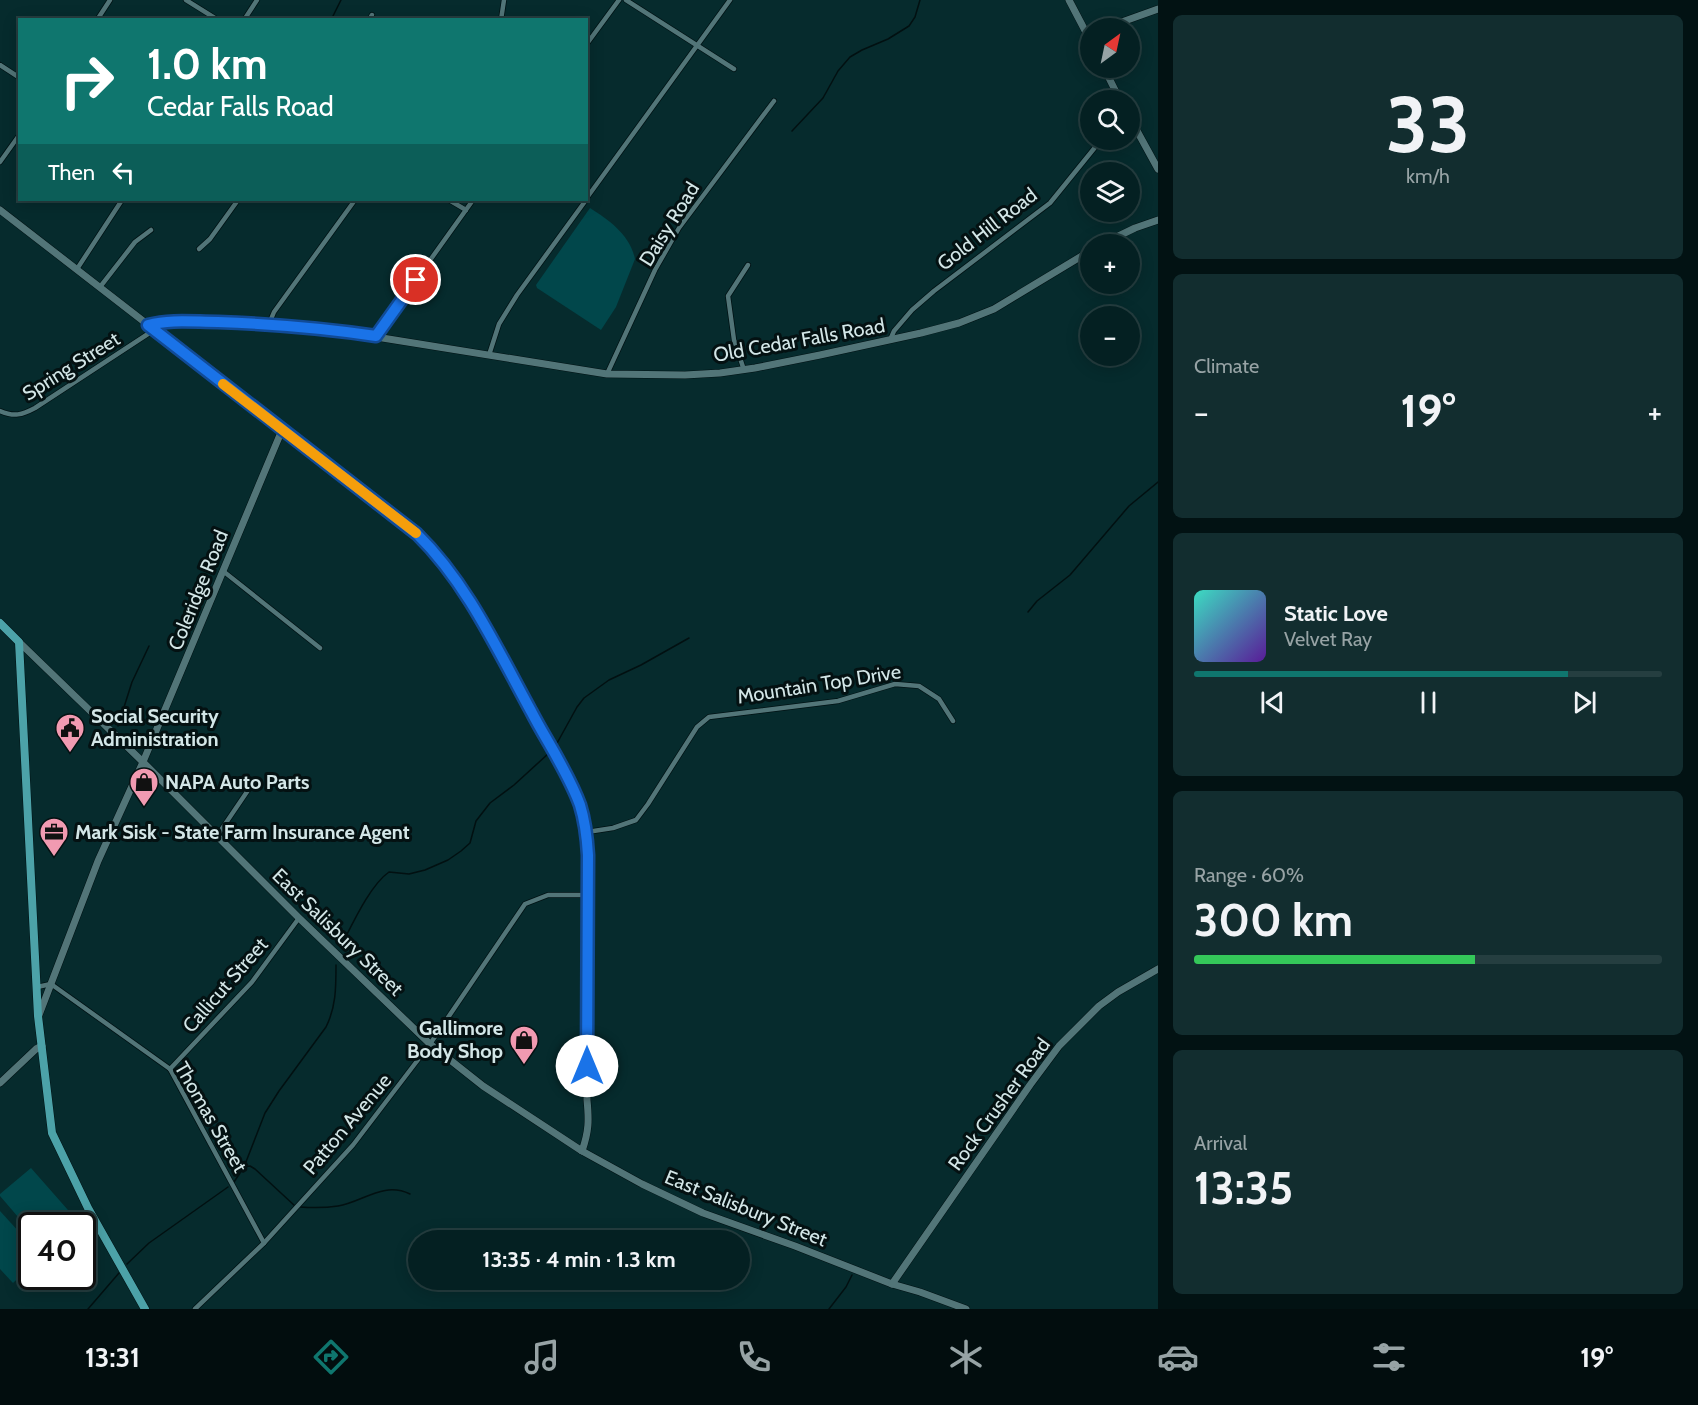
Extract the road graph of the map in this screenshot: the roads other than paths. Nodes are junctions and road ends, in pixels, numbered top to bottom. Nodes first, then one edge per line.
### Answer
1 (110, 0) edge
2 (186, 0) edge
3 (257, 0) edge
4 (504, 0) edge
5 (620, 0) edge
6 (626, 0) edge
7 (730, 0) edge
8 (1069, 0) edge
9 (1158, 9) edge
10 (98, 18) edge
11 (215, 18) edge
12 (244, 18) edge
13 (501, 18) edge
14 (1133, 18) edge
15 (1080, 19) edge
16 (588, 42) edge
17 (697, 45) junction
18 (0, 65) edge
19 (734, 69) dead end
20 (18, 77) edge
21 (774, 101) dead end
22 (1140, 136) edge
23 (18, 137) edge
24 (1093, 150) edge
25 (0, 162) edge
26 (1158, 169) edge
27 (588, 196) edge
28 (121, 201) edge
29 (237, 201) edge
30 (354, 201) edge
31 (451, 201) edge
32 (472, 201) edge
33 (585, 201) edge
34 (0, 210) edge
35 (466, 210) junction
36 (1158, 220) edge
37 (151, 230) dead end
38 (1123, 234) edge
39 (199, 249) dead end
40 (1080, 257) edge
41 (748, 265) dead end
42 (77, 269) junction
43 (100, 287) junction
44 (269, 324) junction
45 (152, 327) junction
46 (376, 336) junction
47 (890, 340) junction
48 (489, 355) junction
49 (744, 370) junction
50 (607, 374) junction
51 (0, 411) edge
52 (282, 430) junction
53 (223, 571) junction
54 (0, 623) edge
55 (19, 642) junction
56 (320, 648) dead end
57 (953, 721) dead end
58 (143, 762) junction
59 (255, 780) dead end
60 (586, 832) junction
61 (217, 836) junction
62 (588, 895) junction
63 (299, 918) junction
64 (1158, 969) edge
65 (51, 984) junction
66 (37, 987) junction
67 (38, 1016) junction
68 (430, 1044) junction
69 (42, 1046) junction
70 (170, 1069) junction
71 (0, 1083) edge
72 (582, 1150) junction
73 (264, 1243) junction
74 (892, 1284) junction
75 (145, 1309) edge
76 (195, 1309) edge
77 (966, 1309) edge

1 - 10 street
2 - 11 street
3 - 12 street
4 - 13 street
5 - 16 street
6 - 17 street
7 - 17 street
8 - 15 street
9 - 14 street
17 - 19 street
17 - 27 street
18 - 20 street
21 - 50 street, Daisy Road
22 - 26 street
23 - 25 street
24 - 47 street, Gold Hill Road
28 - 42 street
29 - 39 street
30 - 44 street
31 - 35 street
32 - 35 street
33 - 48 street
34 - 42 street
35 - 46 street
36 - 38 street
37 - 43 street
40 - 47 street, Old Cedar Falls Road
41 - 49 street
42 - 43 street
43 - 45 street
44 - 45 street, Old Cedar Falls Road
44 - 46 street, Old Cedar Falls Road
45 - 51 street, Spring Street
45 - 52 street
46 - 48 street, Old Cedar Falls Road
47 - 49 street, Old Cedar Falls Road
48 - 50 street, Old Cedar Falls Road
49 - 50 street, Old Cedar Falls Road
52 - 53 street, Coleridge Road
52 - 60 street
53 - 56 street
53 - 58 street, Coleridge Road
54 - 55 main road, East Salisbury Street
55 - 58 street, East Salisbury Street
55 - 66 main road
57 - 60 street, Mountain Top Drive
58 - 61 street, East Salisbury Street
58 - 65 street, Coleridge Road
59 - 61 street
60 - 62 street
61 - 63 street, East Salisbury Street
62 - 68 street, Patton Avenue
62 - 72 street
63 - 68 street, East Salisbury Street
63 - 70 street, Callicut Street
64 - 74 street, Rock Crusher Road
65 - 66 street
65 - 67 street, Coleridge Road
65 - 70 street, Thomas Street
66 - 67 main road
67 - 69 main road
68 - 72 street, East Salisbury Street
68 - 73 street, Patton Avenue
69 - 71 street
69 - 75 main road
70 - 73 street, Thomas Street
72 - 74 street, East Salisbury Street
73 - 76 street, Patton Avenue
74 - 77 street, East Salisbury Street

